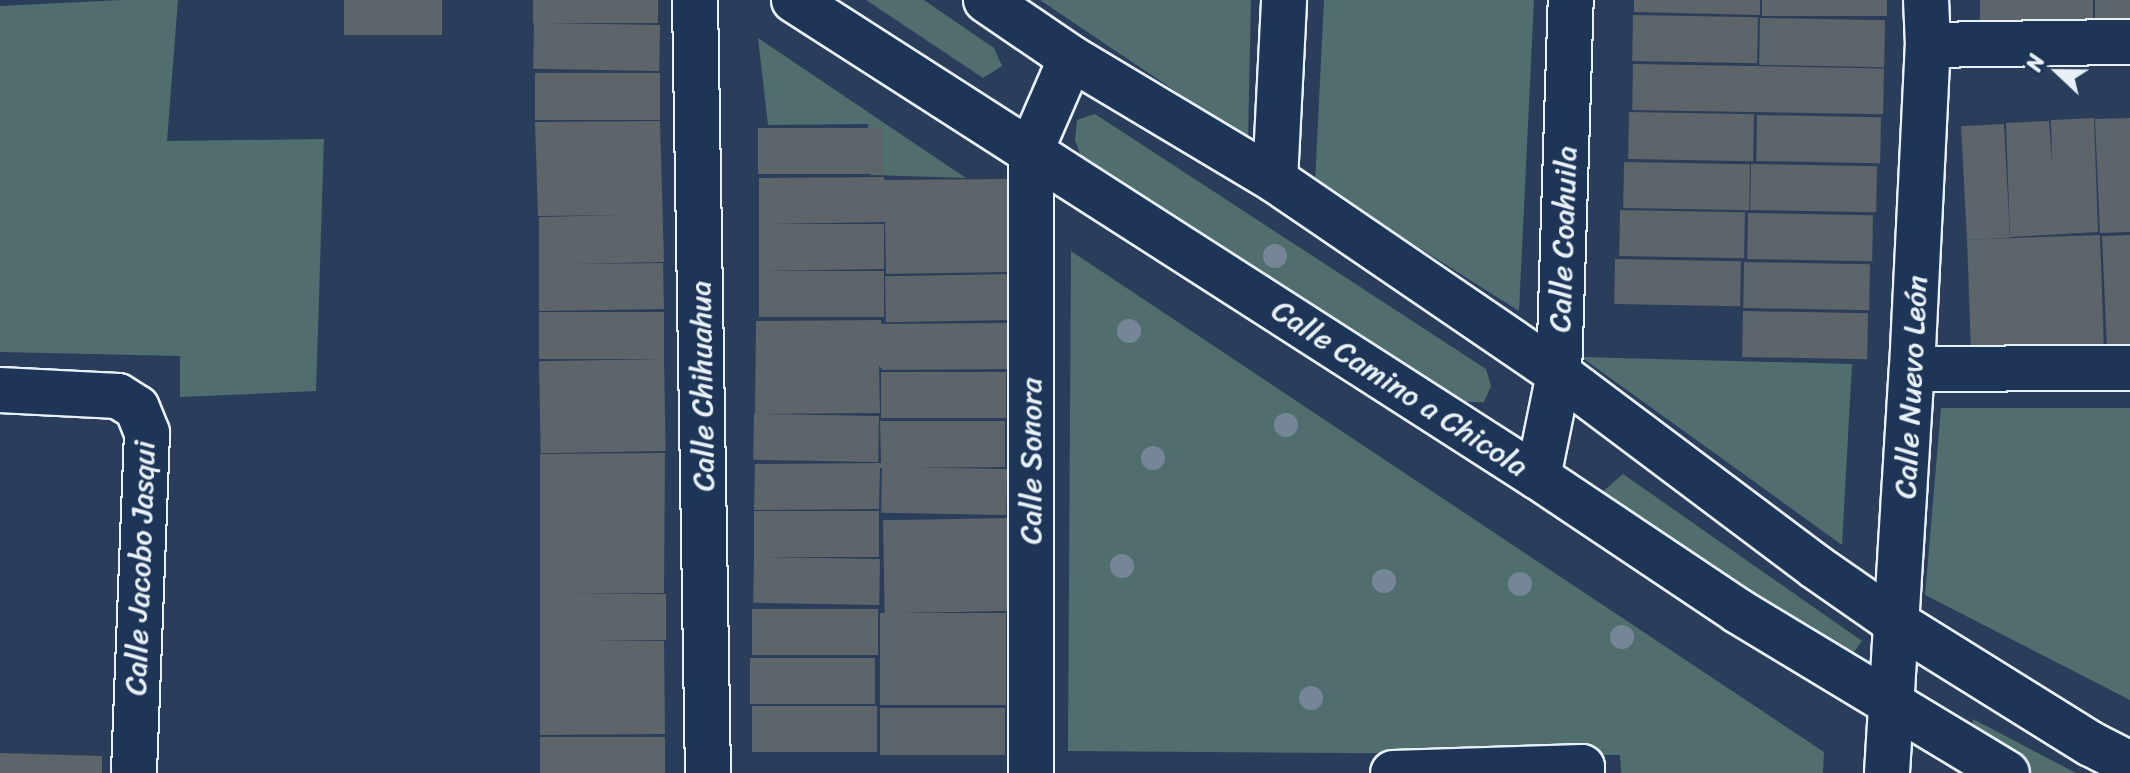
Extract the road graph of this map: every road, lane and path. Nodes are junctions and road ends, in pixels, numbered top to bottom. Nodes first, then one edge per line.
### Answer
1 (695, 0) edge
2 (794, 0) edge
3 (986, 0) edge
4 (1284, 0) edge
5 (1571, 0) edge
6 (1926, 0) edge
7 (2130, 42) edge
8 (1928, 45) junction
9 (1071, 58) junction
10 (1031, 150) junction
11 (1275, 180) junction
12 (2130, 368) edge
13 (1912, 369) junction
14 (1559, 374) junction
15 (0, 390) edge
16 (1538, 477) junction
17 (1898, 624) junction
18 (1890, 706) junction
19 (2130, 764) edge
20 (1582, 770) edge
21 (134, 773) edge
22 (708, 773) edge
23 (1031, 773) edge
24 (1393, 773) edge
25 (1887, 773) edge
26 (2007, 773) edge

1 - 22 street, Calle Chihuahua
2 - 10 street, Calle Camino a Chicola
3 - 9 street
4 - 11 street
5 - 14 street, Calle Coahuila
6 - 8 street, Calle Nuevo León
7 - 8 street
8 - 13 street, Calle Nuevo León
9 - 10 street
9 - 11 street
10 - 16 street, Calle Camino a Chicola
10 - 23 street, Calle Sonora
11 - 14 street
12 - 13 street
13 - 17 street, Calle Nuevo León
14 - 16 street, Calle Coahuila
14 - 17 street
15 - 21 street, Calle Jacobo Jasqui
16 - 18 street, Calle Camino a Chicola
17 - 18 street, Calle Nuevo León
17 - 19 street
18 - 25 street, Calle Nuevo León
18 - 26 street, Calle Camino a Chicola
20 - 24 street

